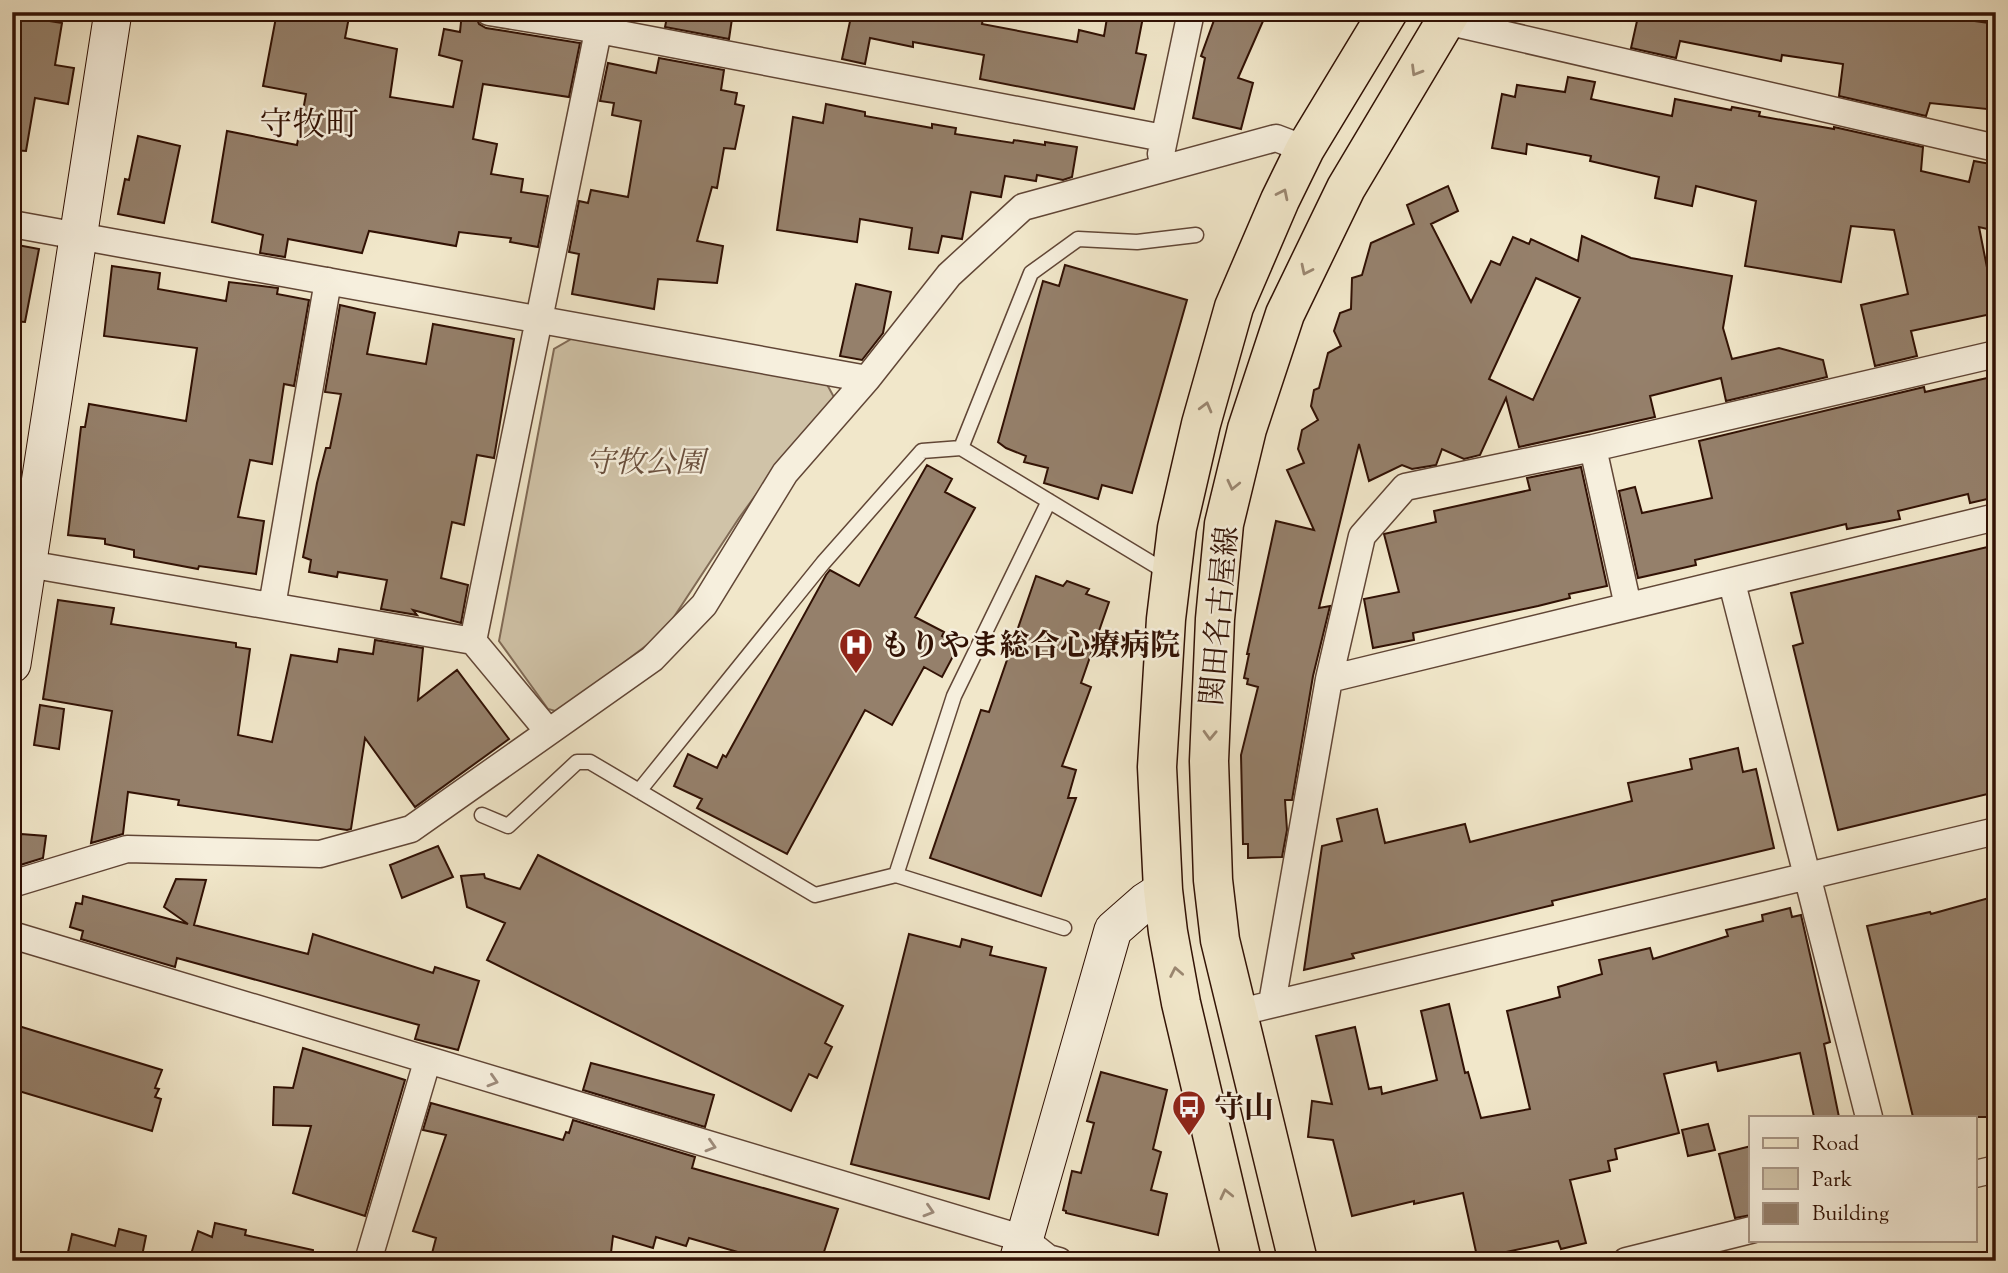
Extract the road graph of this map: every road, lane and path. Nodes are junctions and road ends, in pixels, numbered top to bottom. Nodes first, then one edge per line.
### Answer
1 (113, 12) edge
2 (489, 12) edge
3 (1191, 12) edge
4 (1388, 12) edge
5 (1448, 17) edge
6 (601, 21) edge
7 (1163, 138) junction
8 (1996, 148) edge
9 (1305, 149) junction
10 (1158, 169) junction
11 (12, 223) edge
12 (1196, 235) dead end
13 (77, 236) junction
14 (328, 281) junction
15 (539, 319) junction
16 (1996, 354) edge
17 (867, 379) junction
18 (961, 448) junction
19 (1593, 448) junction
20 (1049, 501) junction
21 (1996, 517) edge
22 (28, 564) junction
23 (1158, 567) dead end
24 (1732, 583) junction
25 (272, 606) junction
26 (1628, 606) junction
27 (473, 641) junction
28 (12, 664) edge
29 (1329, 679) junction
30 (548, 731) junction
31 (639, 791) junction
32 (482, 815) dead end
33 (1996, 831) edge
34 (896, 875) junction
35 (1807, 878) junction
36 (12, 884) edge
37 (1163, 890) junction
38 (1064, 928) dead end
39 (12, 935) edge
40 (1255, 1008) junction
41 (427, 1062) junction
42 (1869, 1116) edge
43 (1996, 1169) edge
44 (1976, 1174) edge
45 (1749, 1230) edge
46 (1021, 1250) edge
47 (368, 1261) edge
48 (1059, 1261) edge
49 (1242, 1261) edge
50 (1298, 1261) edge
51 (1626, 1261) edge

1 - 13 street
2 - 6 street
3 - 7 street
4 - 9 main road, 関田名古屋線
5 - 8 street
5 -> 40 main road, 関田名古屋線
6 - 7 street
6 - 15 street
7 - 10 street
9 - 10 street
37 -> 9 main road, 関田名古屋線
10 - 17 street
11 - 13 street
12 - 18 lane
13 - 14 street
13 - 22 street
14 - 15 street
14 - 25 street
15 - 17 street
15 - 27 street
16 - 19 street
17 - 30 street
18 - 20 lane
18 - 31 lane
19 - 26 street
19 - 29 street
20 - 23 lane
20 - 34 lane
21 - 24 street
22 - 25 street
22 - 28 street
24 - 26 street
24 - 35 street
25 - 27 street
26 - 29 street
27 - 30 street
29 - 40 street
30 - 36 street
31 - 32 lane
31 - 34 lane
33 - 35 street
34 - 38 lane
35 - 40 street
35 - 42 street
37 - 46 street
49 -> 37 main road, 関田名古屋線
39 - 41 street
40 - 50 main road, 関田名古屋線
41 -> 46 street
41 - 47 street
43 - 44 street
45 - 51 street
46 - 48 street

